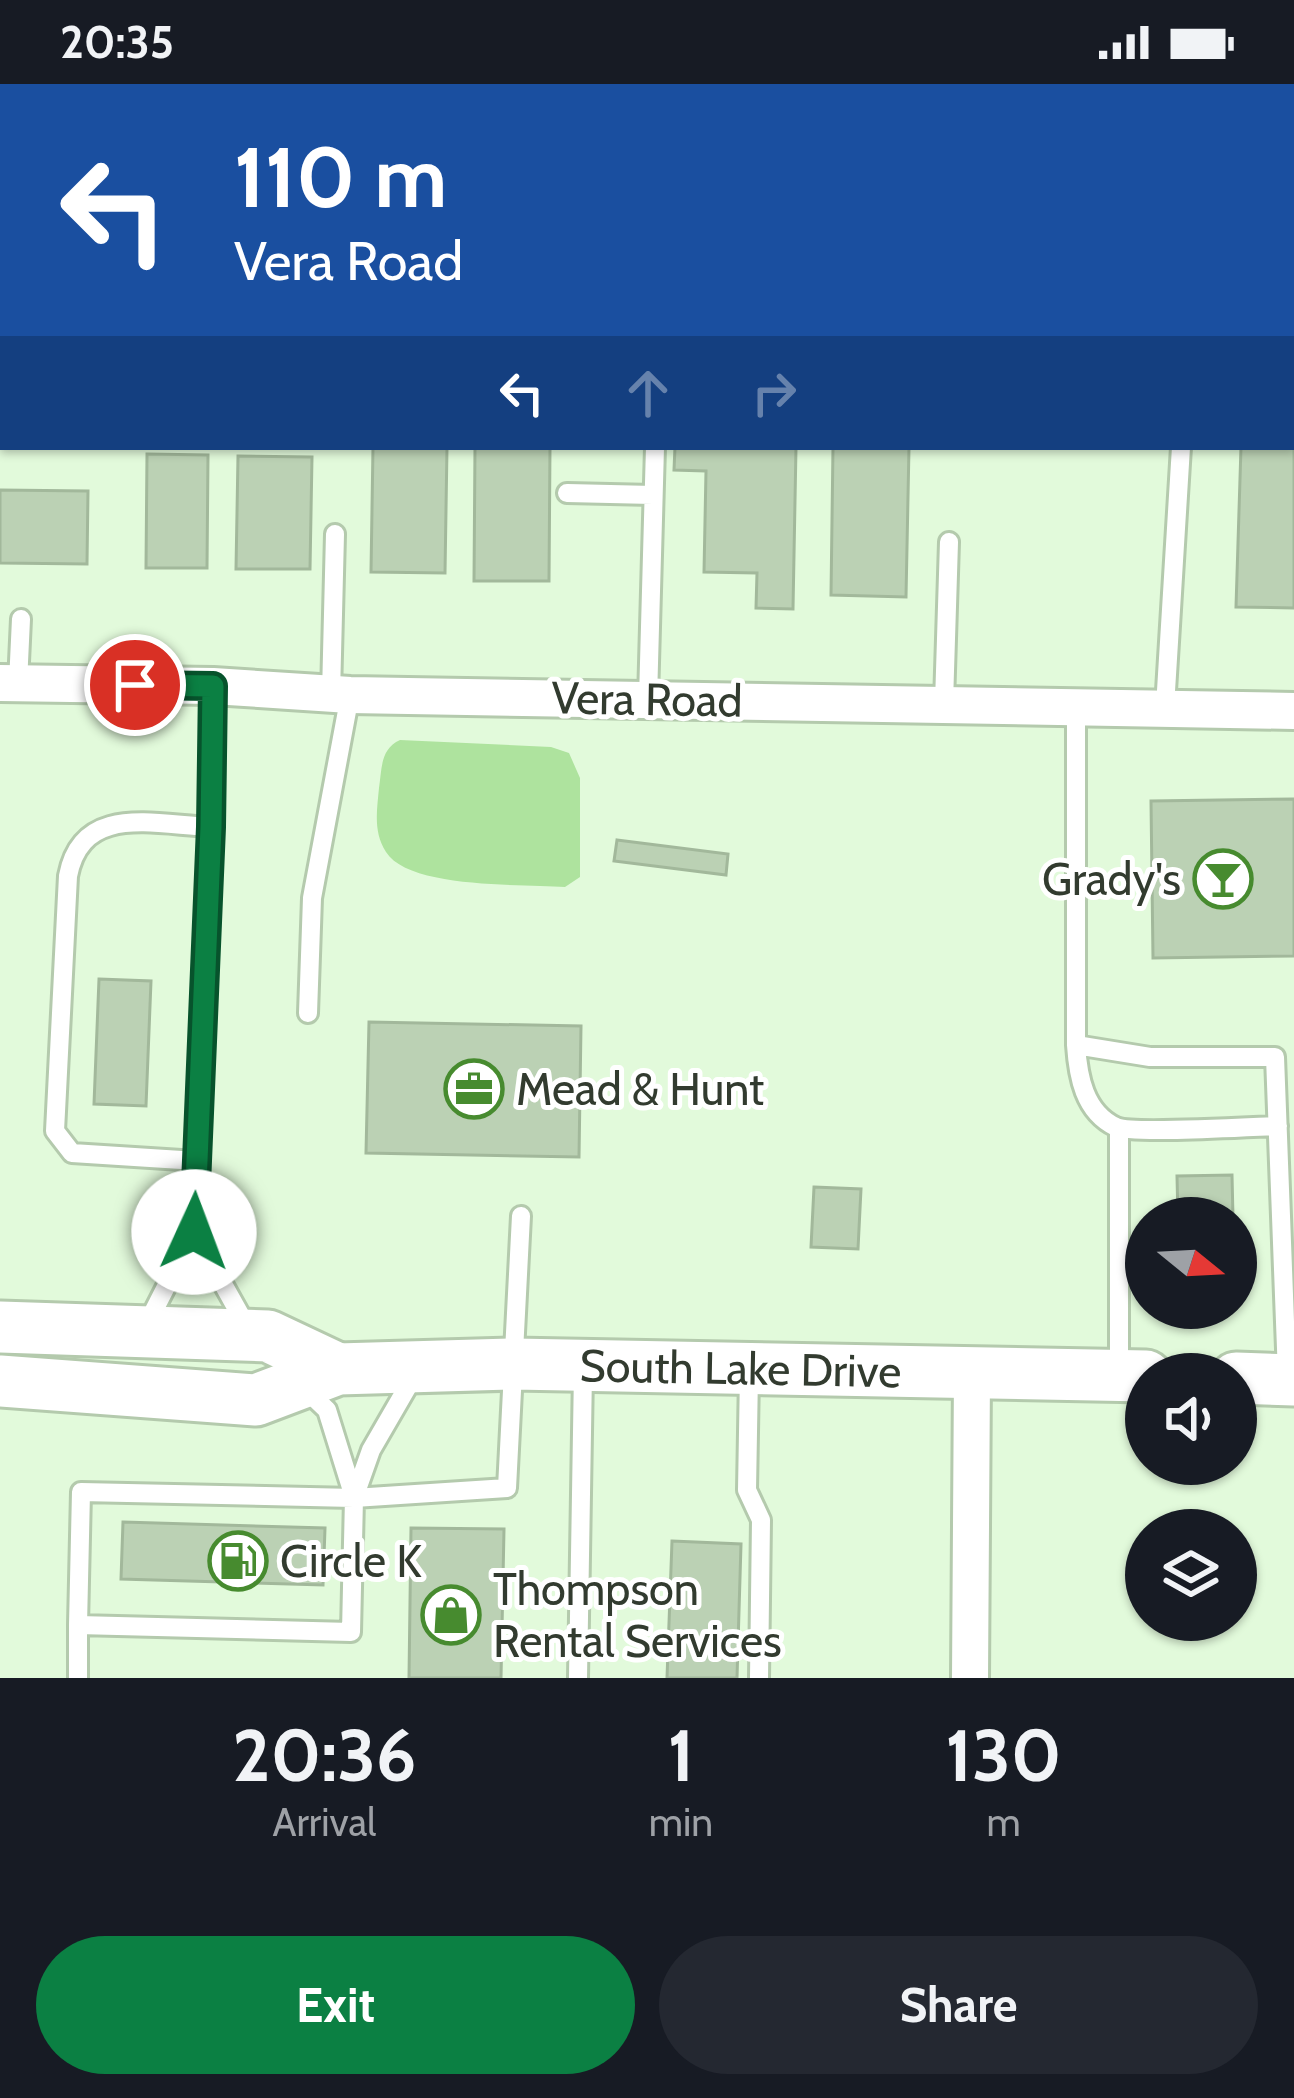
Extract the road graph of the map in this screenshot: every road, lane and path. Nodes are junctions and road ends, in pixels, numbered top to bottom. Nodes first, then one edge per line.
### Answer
1 (655, 450) edge
2 (1181, 450) edge
3 (567, 493) dead end
4 (653, 495) junction
5 (335, 534) dead end
6 (949, 542) dead end
7 (21, 620) dead end
8 (9, 683) edge
9 (213, 686) junction
10 (340, 695) junction
11 (648, 699) junction
12 (944, 703) junction
13 (1076, 704) junction
14 (1165, 707) junction
15 (1294, 711) edge
16 (211, 827) junction
17 (308, 1013) dead end
18 (1076, 1045) junction
19 (1278, 1126) junction
20 (1119, 1129) junction
21 (196, 1162) junction
22 (521, 1216) dead end
23 (194, 1232) junction
24 (0, 1327) edge
25 (144, 1330) junction
26 (251, 1336) junction
27 (1132, 1353) edge
28 (514, 1364) junction
29 (583, 1366) junction
30 (418, 1369) junction
31 (749, 1370) junction
32 (972, 1374) junction
33 (1125, 1376) edge
34 (319, 1377) junction
35 (1257, 1378) edge
36 (1290, 1379) edge
37 (0, 1381) edge
38 (354, 1498) junction
39 (78, 1625) junction
40 (78, 1678) edge
41 (578, 1678) edge
42 (759, 1678) edge
43 (970, 1678) edge

1 - 4 lane
2 - 14 lane
3 - 4 lane
4 - 11 lane
5 - 10 lane
6 - 12 lane
7 - 8 lane
8 - 9 street, Vera Road
9 - 10 street, Vera Road
9 - 16 lane
10 - 11 street, Vera Road
10 - 17 lane
11 - 12 street, Vera Road
12 - 13 street, Vera Road
13 - 14 street, Vera Road
13 - 18 lane
14 - 15 street, Vera Road
16 - 21 lane
16 - 21 lane
18 - 19 lane
18 - 20 lane
19 - 20 lane
19 - 36 lane
20 - 27 lane
21 - 23 lane
22 - 28 lane
23 - 25 lane
23 - 26 lane
24 - 25 main road, South Lake Drive
25 - 26 main road, South Lake Drive
26 - 34 main road, South Lake Drive
28 - 29 main road, South Lake Drive
28 - 30 main road, South Lake Drive
28 - 38 lane
29 - 31 main road, South Lake Drive
29 - 41 lane
30 - 34 main road, South Lake Drive
30 - 38 lane
31 - 32 main road, South Lake Drive
31 - 42 lane
32 - 33 main road, South Lake Drive
32 - 43 street
34 - 37 main road, South Lake Drive
34 - 38 lane
35 - 36 main road
38 - 39 lane
38 - 39 lane
39 - 40 lane

